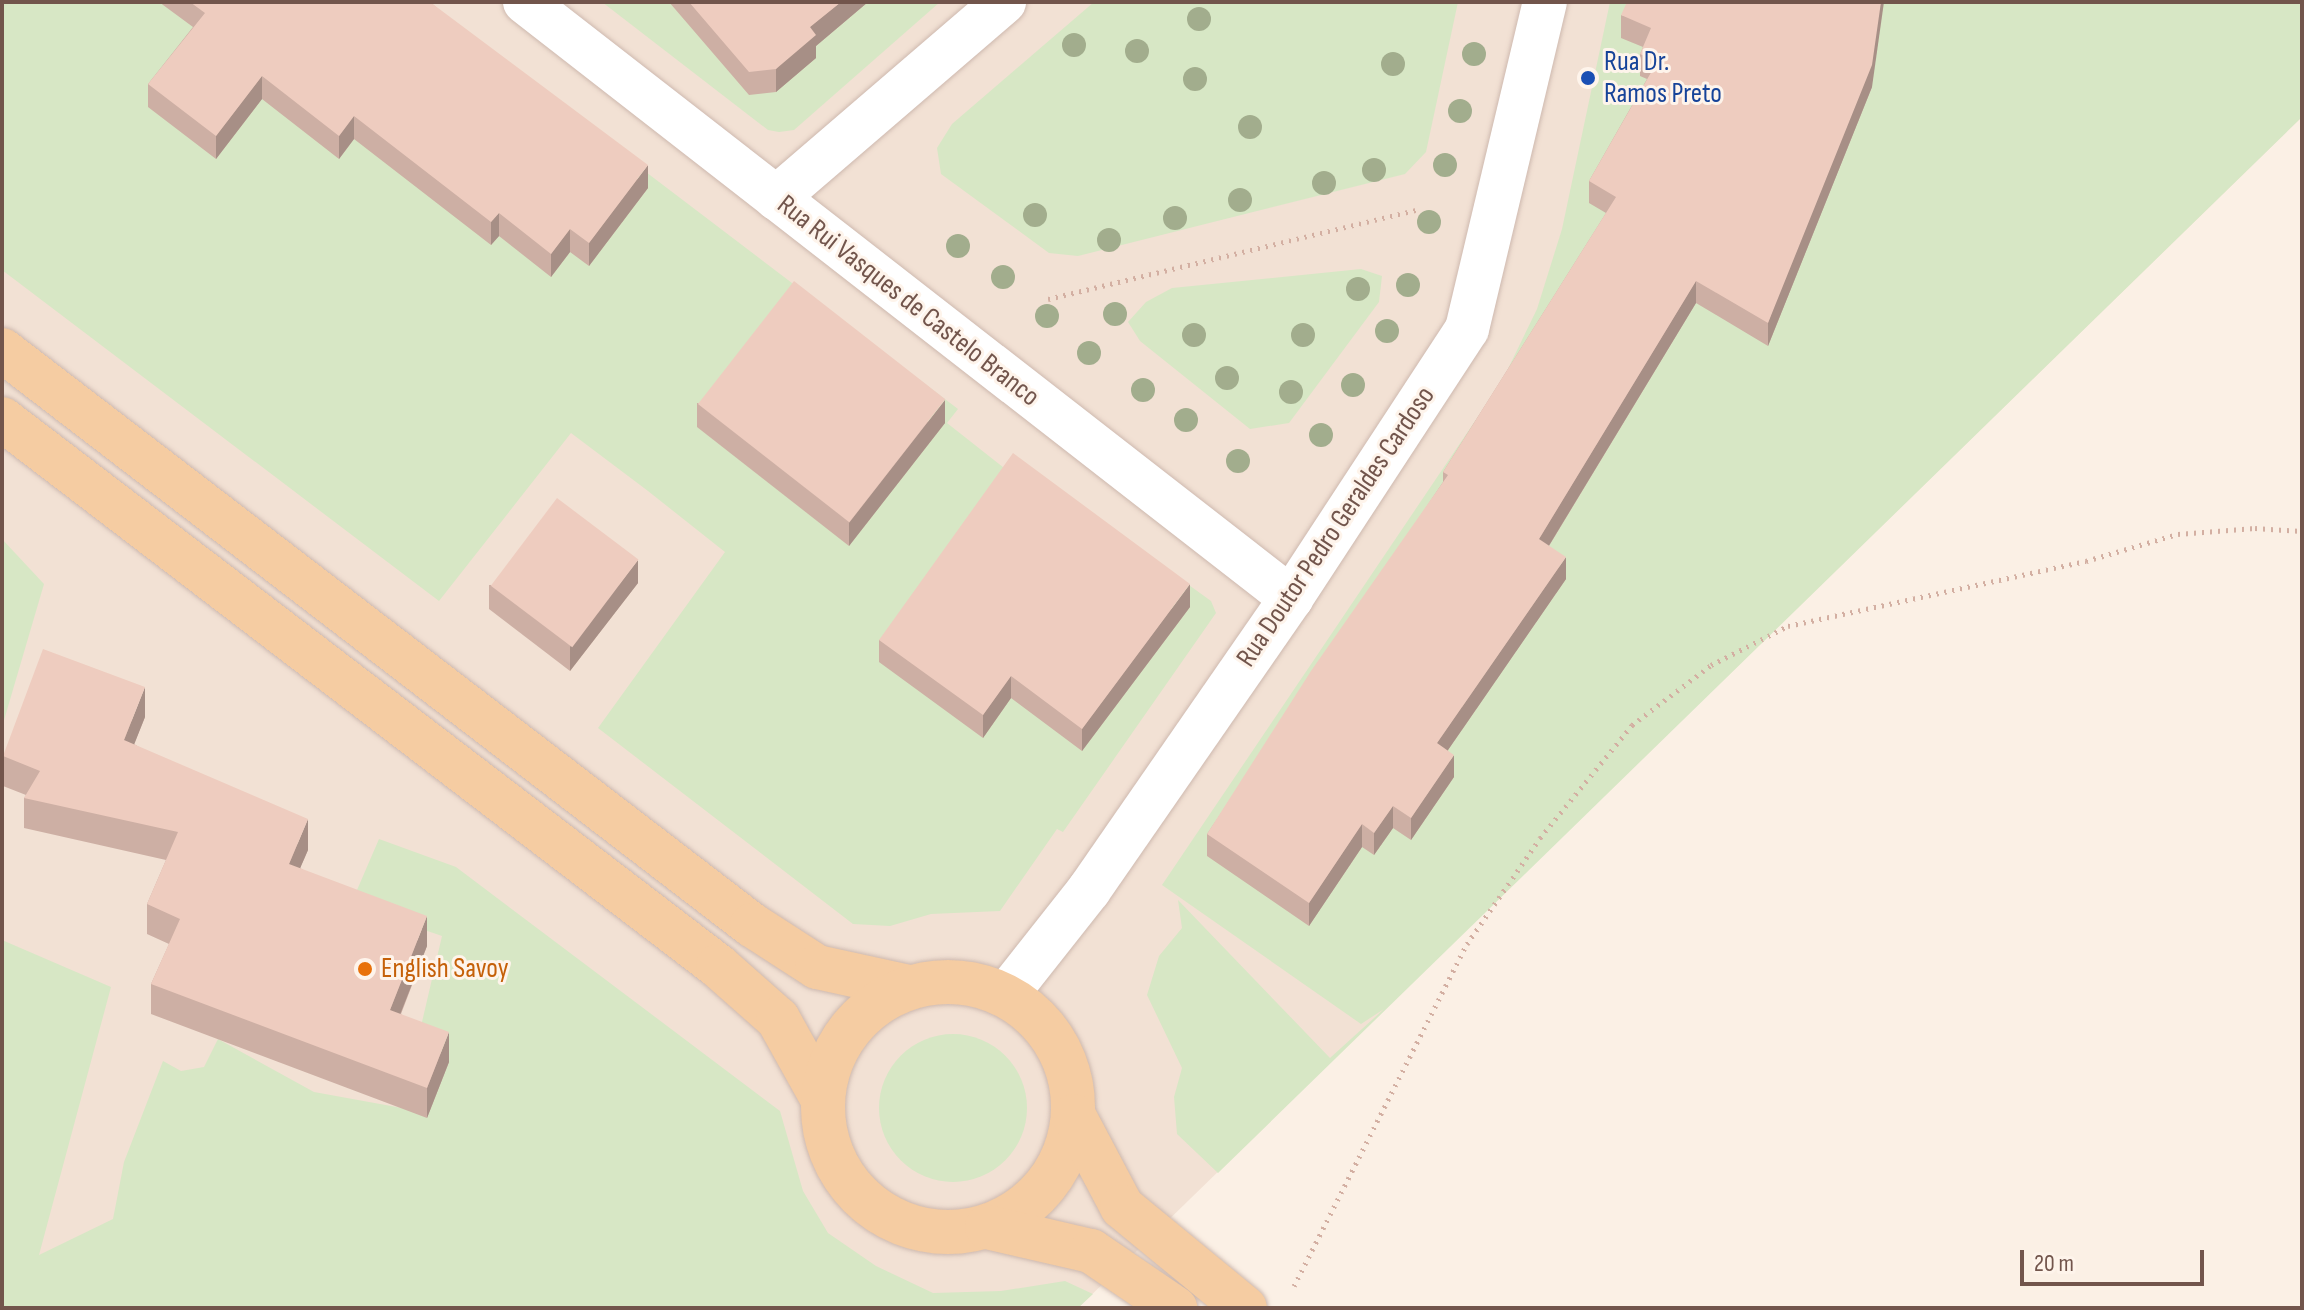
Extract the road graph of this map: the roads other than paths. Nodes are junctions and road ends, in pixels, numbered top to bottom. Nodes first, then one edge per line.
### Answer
1 (525, 2) edge
2 (1004, 2) edge
3 (1545, 2) edge
4 (776, 198) junction
5 (2, 350) edge
6 (2, 419) edge
7 (1291, 598) junction
8 (909, 987) junction
9 (1006, 995) junction
10 (822, 1098) junction
11 (1074, 1116) junction
12 (987, 1227) junction
13 (1175, 1308) edge
14 (1245, 1308) edge

1 - 4 street, Rua Rui Vasques de Castelo Branco
2 - 4 street
3 - 7 street, Rua Doutor Pedro Geraldes Cardoso
4 - 7 street, Rua Rui Vasques de Castelo Branco
5 - 8 main road
6 - 10 main road
7 - 9 street, Rua Doutor Pedro Geraldes Cardoso
8 - 9 main road
8 - 10 main road
9 - 11 main road
10 - 12 main road
11 - 12 main road
11 - 14 main road
12 - 13 main road

